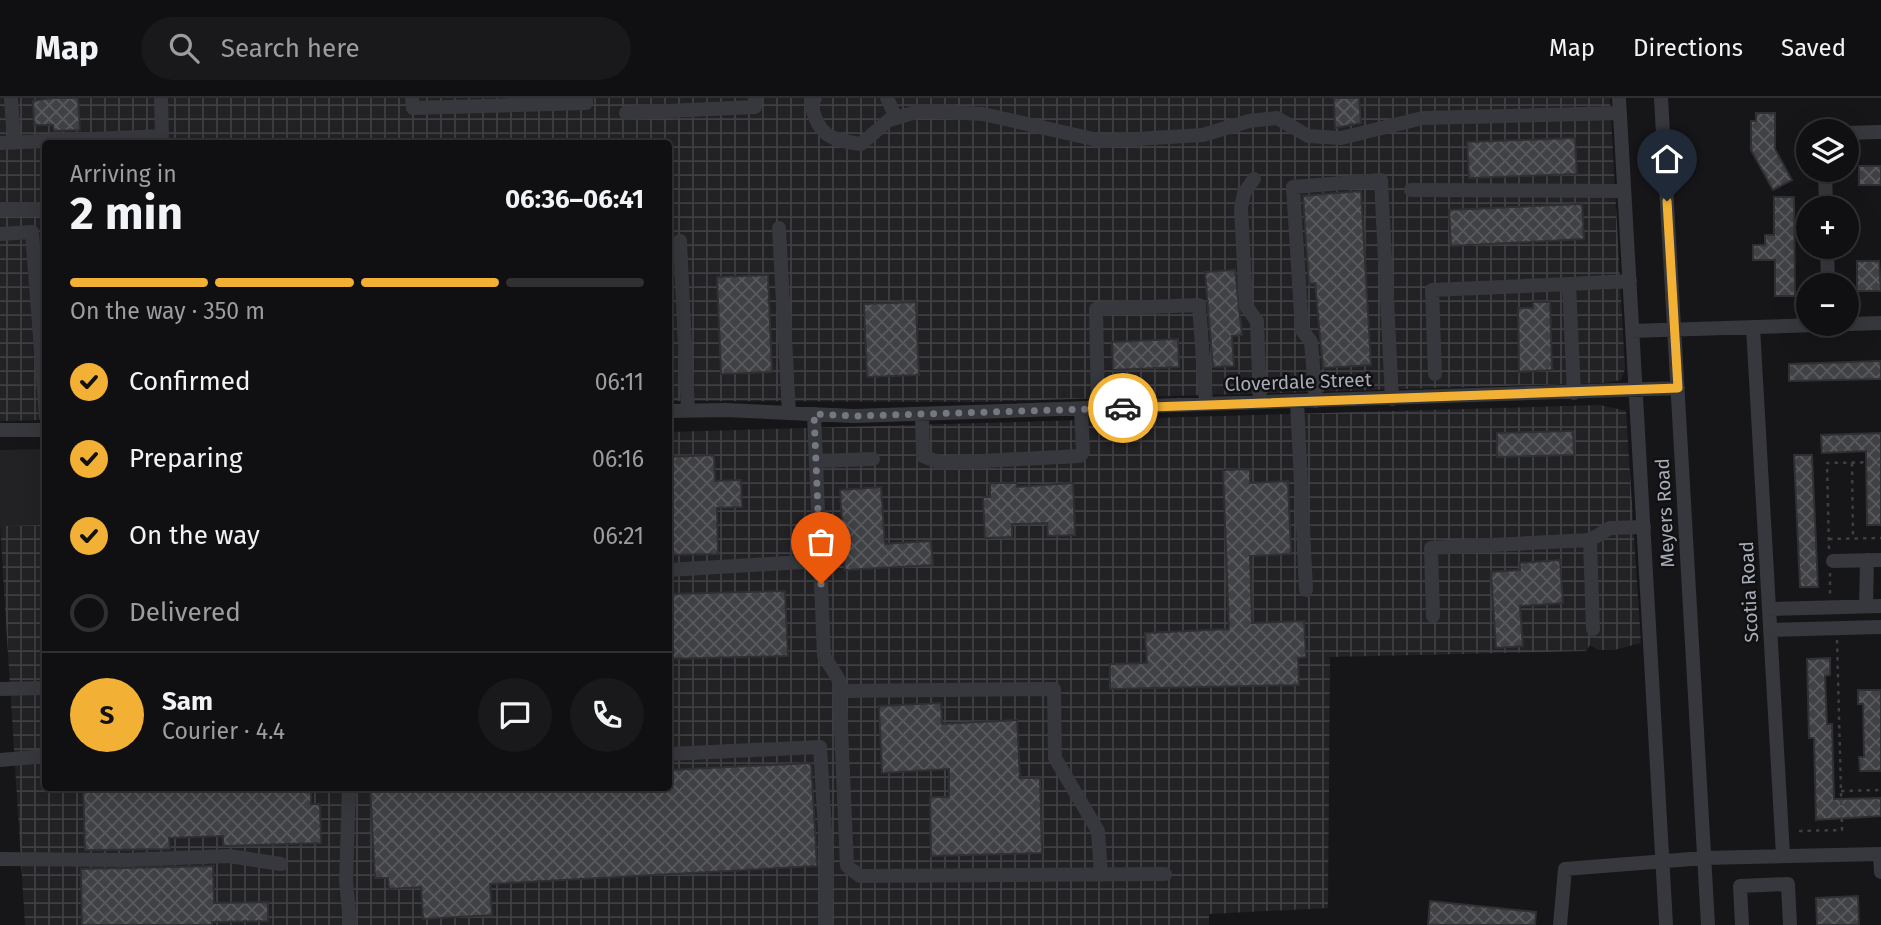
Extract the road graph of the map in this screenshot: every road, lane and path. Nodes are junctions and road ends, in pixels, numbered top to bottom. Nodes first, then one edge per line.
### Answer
1 (11, 98) edge
2 (161, 98) edge
3 (412, 98) edge
4 (586, 98) edge
5 (755, 98) edge
6 (815, 98) edge
7 (887, 98) edge
8 (1661, 98) edge
9 (1620, 106) edge
10 (626, 113) dead end
11 (896, 118) junction
12 (1881, 132) edge
13 (1859, 133) edge
14 (73, 140) edge
15 (42, 141) edge
16 (7, 143) edge
17 (1254, 178) dead end
18 (1411, 190) dead end
19 (1624, 191) junction
20 (0, 209) edge
21 (42, 209) edge
22 (779, 228) dead end
23 (0, 234) edge
24 (680, 242) dead end
25 (1630, 281) junction
26 (1569, 284) junction
27 (1859, 323) edge
28 (1881, 323) edge
29 (1796, 325) edge
30 (1754, 327) junction
31 (1674, 329) junction
32 (1632, 331) junction
33 (42, 364) edge
34 (1435, 373) dead end
35 (1678, 388) junction
36 (1636, 391) junction
37 (1574, 393) junction
38 (1392, 399) junction
39 (1297, 401) junction
40 (1316, 401) junction
41 (1260, 402) junction
42 (1206, 404) junction
43 (1081, 409) junction
44 (1098, 409) junction
45 (672, 411) edge
46 (688, 411) junction
47 (789, 413) junction
48 (814, 414) junction
49 (922, 414) junction
50 (0, 430) edge
51 (42, 430) edge
52 (873, 460) dead end
53 (816, 461) junction
54 (1881, 462) edge
55 (1852, 463) junction
56 (1644, 527) junction
57 (1853, 538) junction
58 (1881, 538) edge
59 (1829, 539) junction
60 (1590, 540) junction
61 (1831, 560) junction
62 (1874, 560) edge
63 (820, 561) junction
64 (672, 570) edge
65 (1306, 590) dead end
66 (1830, 594) dead end
67 (1874, 606) edge
68 (1769, 608) junction
69 (1433, 617) dead end
70 (1881, 627) edge
71 (1593, 629) dead end
72 (1770, 630) junction
73 (1837, 640) dead end
74 (42, 688) edge
75 (0, 689) edge
76 (840, 691) junction
77 (672, 754) edge
78 (42, 756) edge
79 (0, 760) edge
80 (1881, 790) edge
81 (349, 791) edge
82 (1841, 791) junction
83 (1799, 831) dead end
84 (1881, 854) edge
85 (1783, 855) junction
86 (1704, 858) junction
87 (0, 859) edge
88 (1662, 861) junction
89 (281, 864) dead end
90 (1881, 872) edge
91 (1165, 874) dead end
92 (1101, 875) junction
93 (350, 925) edge
94 (825, 925) edge
95 (1560, 925) edge
96 (1666, 925) edge
97 (1709, 925) edge
98 (1742, 925) edge
99 (1790, 925) edge

1 - 16 street
2 - 14 street
3 - 4 street
5 - 10 street
6 - 11 street
7 - 11 street
8 - 31 street, Meyers Road
9 - 11 street
9 - 19 street, Meyers Road
12 - 13 street
15 - 16 street
17 - 41 street
18 - 19 street
19 - 25 street, Meyers Road
20 - 21 street
22 - 47 street
23 - 33 street
24 - 46 street
25 - 26 street
25 - 32 street, Meyers Road
26 - 34 street
26 - 37 street
27 - 28 street
29 - 30 street
30 - 31 street
30 - 68 street, Scotia Road
31 - 32 street
31 - 35 street, Meyers Road
32 - 36 street, Meyers Road
35 - 36 street, Cloverdale Street
35 - 86 street, Meyers Road
36 - 37 street, Cloverdale Street
36 - 56 street, Meyers Road
37 - 38 street, Cloverdale Street
38 - 40 street, Cloverdale Street
38 - 40 street
39 - 40 street, Cloverdale Street
39 - 41 street, Cloverdale Street
39 - 65 street
41 - 42 street, Cloverdale Street
42 - 44 street, Cloverdale Street
42 - 44 street
43 - 44 street, Cloverdale Street
43 - 49 street, Cloverdale Street
43 - 49 street
45 - 46 street, Cloverdale Street
46 - 47 street, Cloverdale Street
47 - 48 street, Cloverdale Street
48 - 49 street, Cloverdale Street
48 - 53 street
50 - 51 street
52 - 53 street
53 - 63 street
54 - 55 path
55 - 57 path
55 - 59 path
56 - 60 street
56 - 88 street, Meyers Road
57 - 58 path
57 - 59 path
59 - 61 path
60 - 69 street
60 - 71 street
61 - 62 street
61 - 66 path
62 - 67 street
63 - 64 street
63 - 76 street
67 - 68 street
68 - 72 street, Scotia Road
70 - 72 street
72 - 85 street, Scotia Road
73 - 82 path
74 - 75 street
76 - 92 street
76 - 92 street
77 - 94 street
78 - 79 street
80 - 82 path
81 - 93 street
82 - 83 path
84 - 85 street
84 - 90 street
85 - 86 street
86 - 88 street
86 - 97 street, Meyers Road
87 - 89 street
88 - 95 street
88 - 96 street, Meyers Road
91 - 92 street
98 - 99 street

